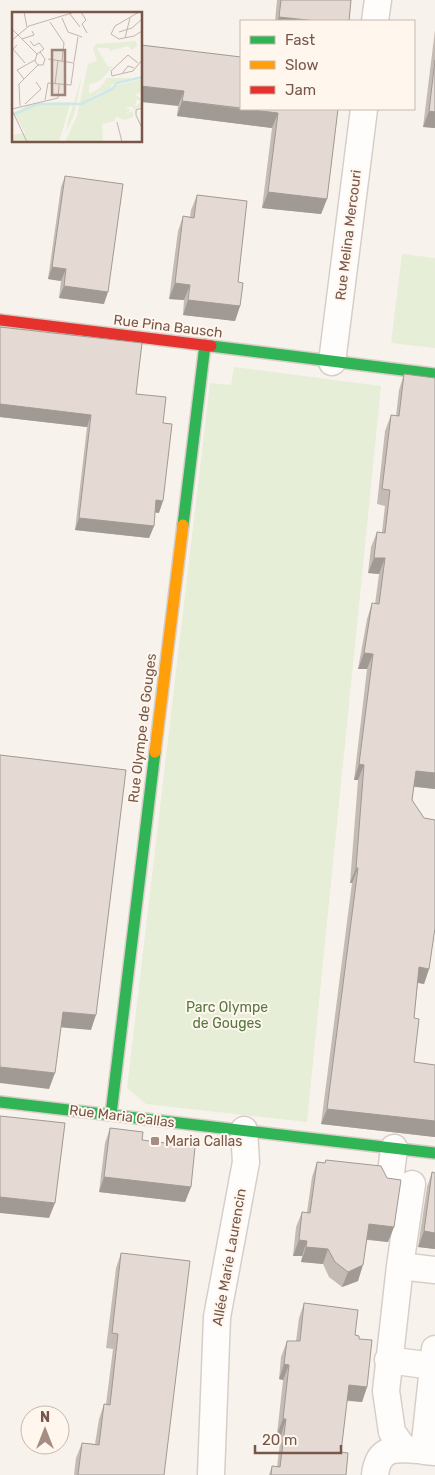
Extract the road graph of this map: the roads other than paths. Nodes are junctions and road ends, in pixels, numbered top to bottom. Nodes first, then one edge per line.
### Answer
1 (378, 0) edge
2 (375, 20) edge
3 (364, 110) edge
4 (0, 320) edge
5 (204, 345) junction
6 (332, 362) junction
7 (435, 374) edge
8 (0, 1102) edge
9 (111, 1114) junction
10 (244, 1130) junction
11 (394, 1148) junction
12 (435, 1153) edge
13 (400, 1266) junction
14 (435, 1270) edge
15 (434, 1357) edge
16 (388, 1360) junction
17 (421, 1450) edge
18 (211, 1475) edge
19 (375, 1475) edge

1 - 2 street
3 - 6 street, Rue Melina Mercouri
4 - 5 street, Rue Pina Bausch
5 - 6 street, Rue Pina Bausch
5 - 9 street, Rue Olympe de Gouges
6 - 7 street
8 - 9 street, Rue Maria Callas
9 - 10 street, Rue Maria Callas
10 - 11 street, Rue Maria Callas
10 - 18 street, Allée Marie Laurencin
11 - 12 street, Rue Maria Callas
11 - 13 street
13 - 14 street
13 - 16 street
15 - 16 street
15 - 17 street
16 - 17 street
17 - 19 street

